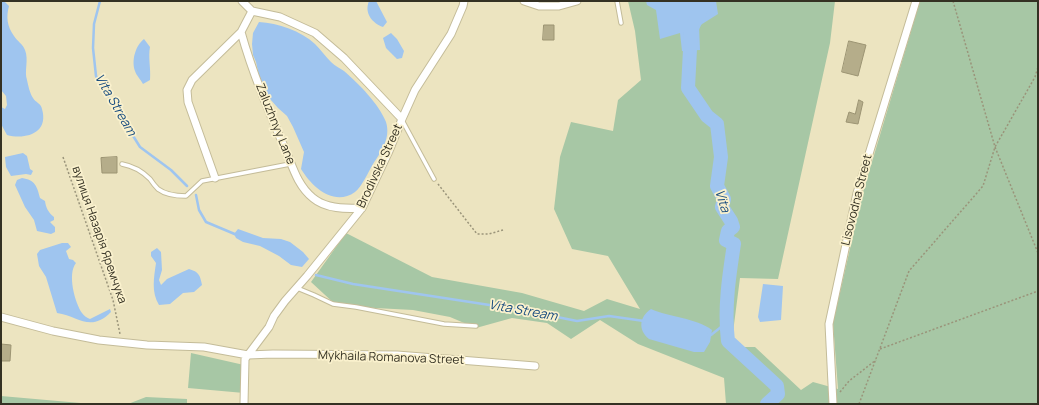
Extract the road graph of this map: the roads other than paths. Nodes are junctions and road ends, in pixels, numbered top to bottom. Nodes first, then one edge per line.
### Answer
1 (242, 1) edge
2 (464, 1) edge
3 (524, 1) edge
4 (577, 1) edge
5 (617, 1) edge
6 (916, 1) edge
7 (252, 11) junction
8 (621, 23) dead end
9 (241, 32) junction
10 (402, 119) junction
11 (122, 164) dead end
12 (290, 164) junction
13 (215, 178) junction
14 (434, 179) road end
15 (362, 208) junction
16 (296, 288) junction
17 (1, 317) edge
18 (476, 326) dead end
19 (248, 355) junction
20 (535, 366) dead end
21 (833, 402) edge
22 (244, 404) edge

1 - 7 street
2 - 10 street, Brodivska Street
3 - 4 street
5 - 8 lane
6 - 21 street, Lisovodna Street
7 - 9 street
7 - 10 street
9 - 12 street, Zaluzhnyy Lane
9 - 13 street
10 - 14 lane
10 - 15 street, Brodivska Street
11 - 13 lane
12 - 13 lane
12 - 15 street, Zaluzhnyy Lane
15 - 16 street, Brodivska Street
16 - 18 lane
16 - 19 street, Brodivska Street
17 - 19 street, Mykhaila Romanova Street
19 - 20 street, Mykhaila Romanova Street
19 - 22 street, Brodivska Street

